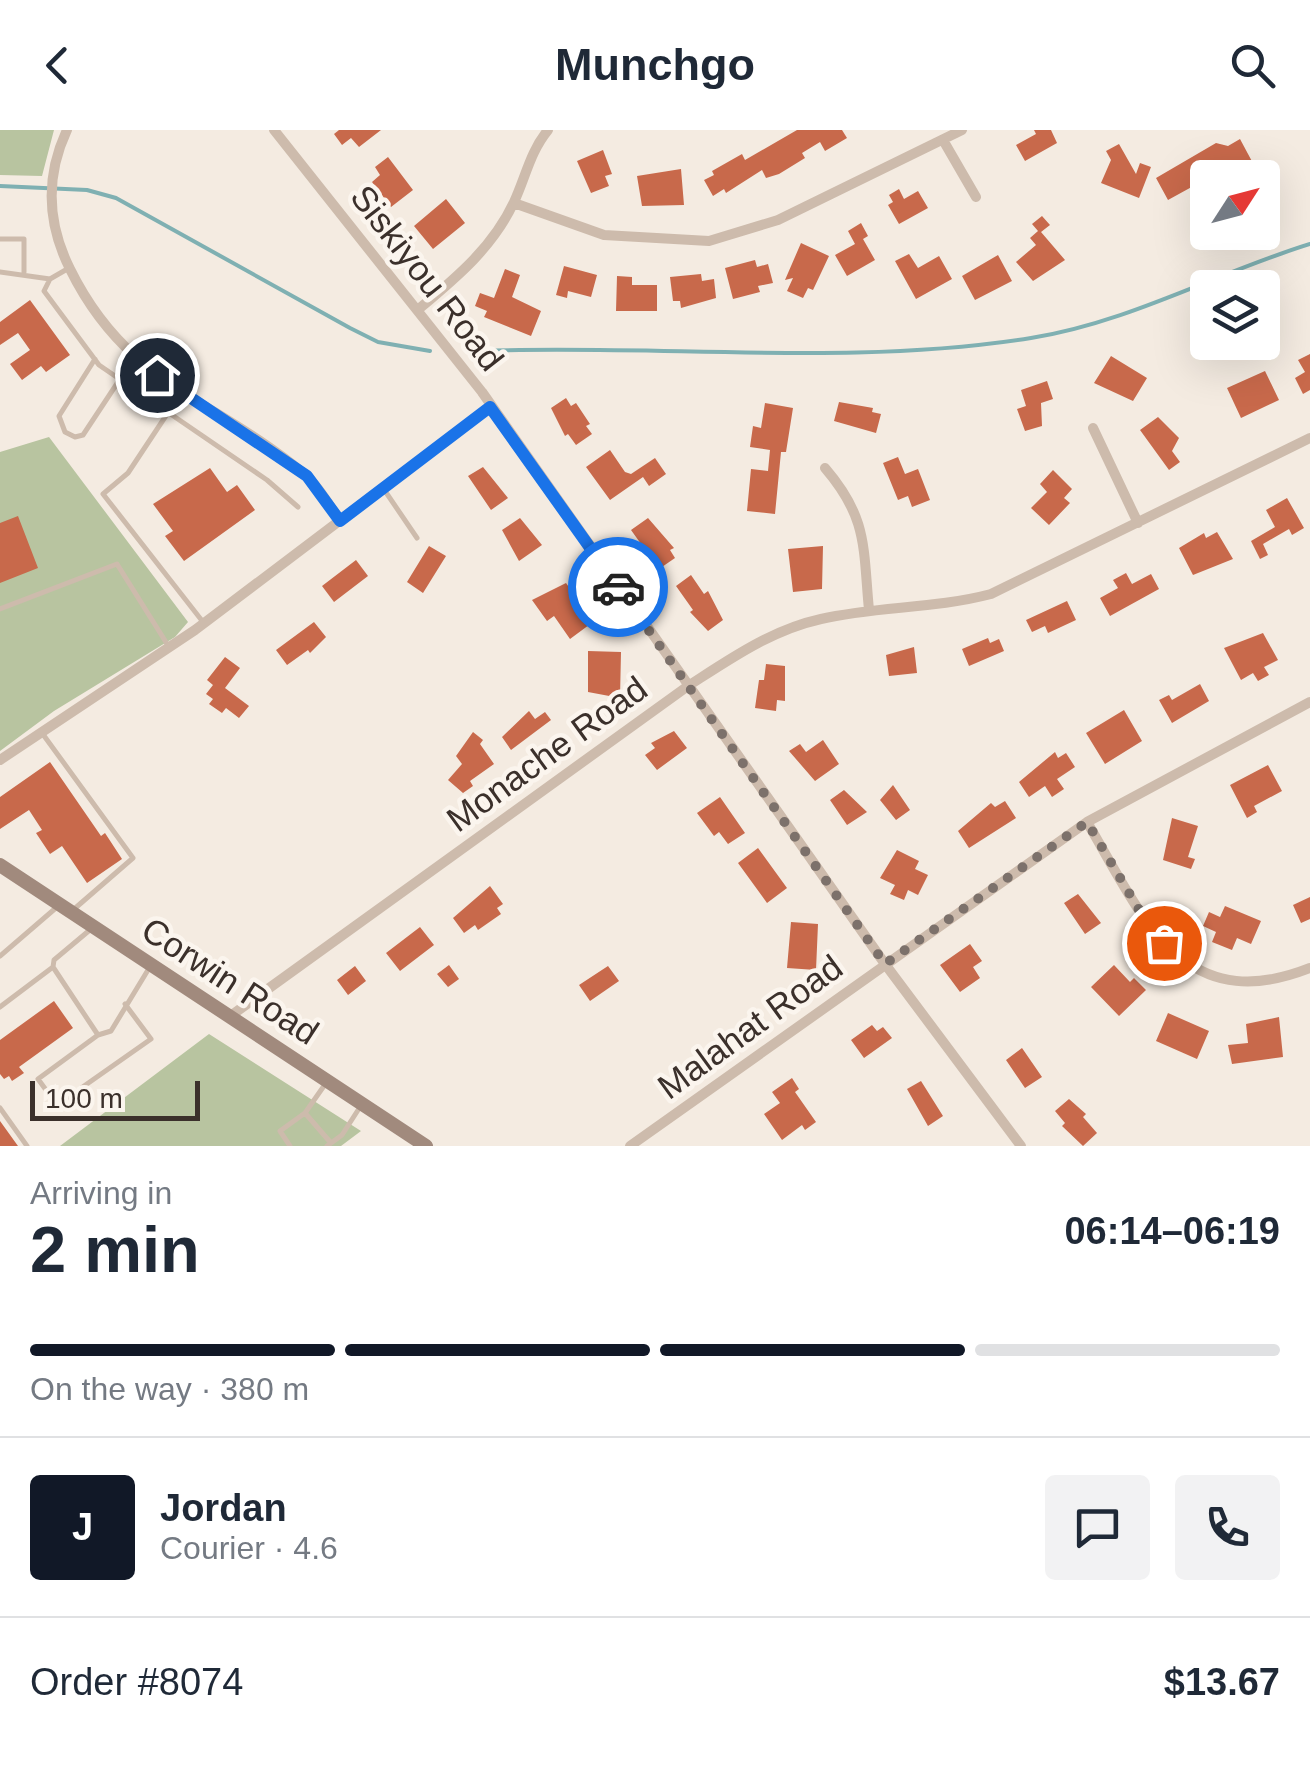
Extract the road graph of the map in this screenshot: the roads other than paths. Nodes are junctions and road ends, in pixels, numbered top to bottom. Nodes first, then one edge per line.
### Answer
1 (67, 130) edge
2 (274, 130) edge
3 (548, 130) edge
4 (962, 130) edge
5 (942, 140) junction
6 (976, 197) dead end
7 (514, 203) junction
8 (0, 239) edge
9 (69, 268) junction
10 (0, 272) edge
11 (24, 272) junction
12 (50, 279) junction
13 (420, 308) junction
14 (95, 358) junction
15 (120, 379) junction
16 (181, 392) junction
17 (490, 407) junction
18 (169, 413) junction
19 (1093, 428) dead end
20 (1310, 438) edge
21 (825, 468) dead end
22 (383, 488) junction
23 (298, 508) dead end
24 (340, 521) junction
25 (1138, 523) junction
26 (417, 538) dead end
27 (0, 609) edge
28 (869, 610) junction
29 (204, 624) junction
30 (169, 647) junction
31 (688, 686) junction
32 (1310, 702) edge
33 (40, 730) junction
34 (0, 760) edge
35 (1087, 822) junction
36 (0, 866) edge
37 (65, 908) junction
38 (94, 927) junction
39 (0, 956) edge
40 (885, 964) junction
41 (151, 965) junction
42 (53, 966) junction
43 (1310, 968) edge
44 (126, 1004) junction
45 (0, 1006) edge
46 (229, 1017) junction
47 (98, 1035) junction
48 (328, 1081) junction
49 (362, 1104) junction
50 (0, 1108) edge
51 (305, 1113) junction
52 (329, 1144) edge
53 (27, 1146) edge
54 (290, 1146) edge
55 (426, 1146) edge
56 (630, 1146) edge
57 (1021, 1146) edge

1 - 9 street
2 - 13 street, Siskiyou Road
3 - 7 street
4 - 5 street
5 - 6 street
5 - 7 street
7 - 13 street
8 - 11 lane
9 - 12 lane
9 - 16 street
10 - 11 lane
11 - 12 lane
12 - 14 lane
13 - 17 street, Siskiyou Road
14 - 15 lane
14 - 15 lane
15 - 18 lane
16 - 18 lane
16 - 24 street
17 - 22 street
17 - 31 street, Siskiyou Road
18 - 23 lane
18 - 29 lane
19 - 25 street
20 - 25 street, Monache Road
21 - 28 street
22 - 24 street
22 - 26 lane
24 - 29 street
25 - 28 street, Monache Road
27 - 30 lane
28 - 31 street, Monache Road
29 - 30 street
30 - 33 street
31 - 40 street, Siskiyou Road
31 - 46 street, Monache Road
32 - 35 street, Malahat Road
33 - 34 street
33 - 37 lane
35 - 40 street, Malahat Road
35 - 43 street
36 - 37 main road, Corwin Road
37 - 38 main road, Corwin Road
37 - 39 lane
38 - 41 main road, Corwin Road
38 - 42 lane
40 - 56 street, Malahat Road
40 - 57 street, Siskiyou Road
41 - 44 lane
41 - 46 main road, Corwin Road
42 - 45 lane
42 - 47 lane
44 - 47 lane
44 - 47 lane
46 - 48 main road, Corwin Road
48 - 49 main road, Corwin Road
48 - 51 lane
49 - 52 lane
49 - 55 main road, Corwin Road
50 - 53 lane
51 - 52 lane
51 - 54 lane

